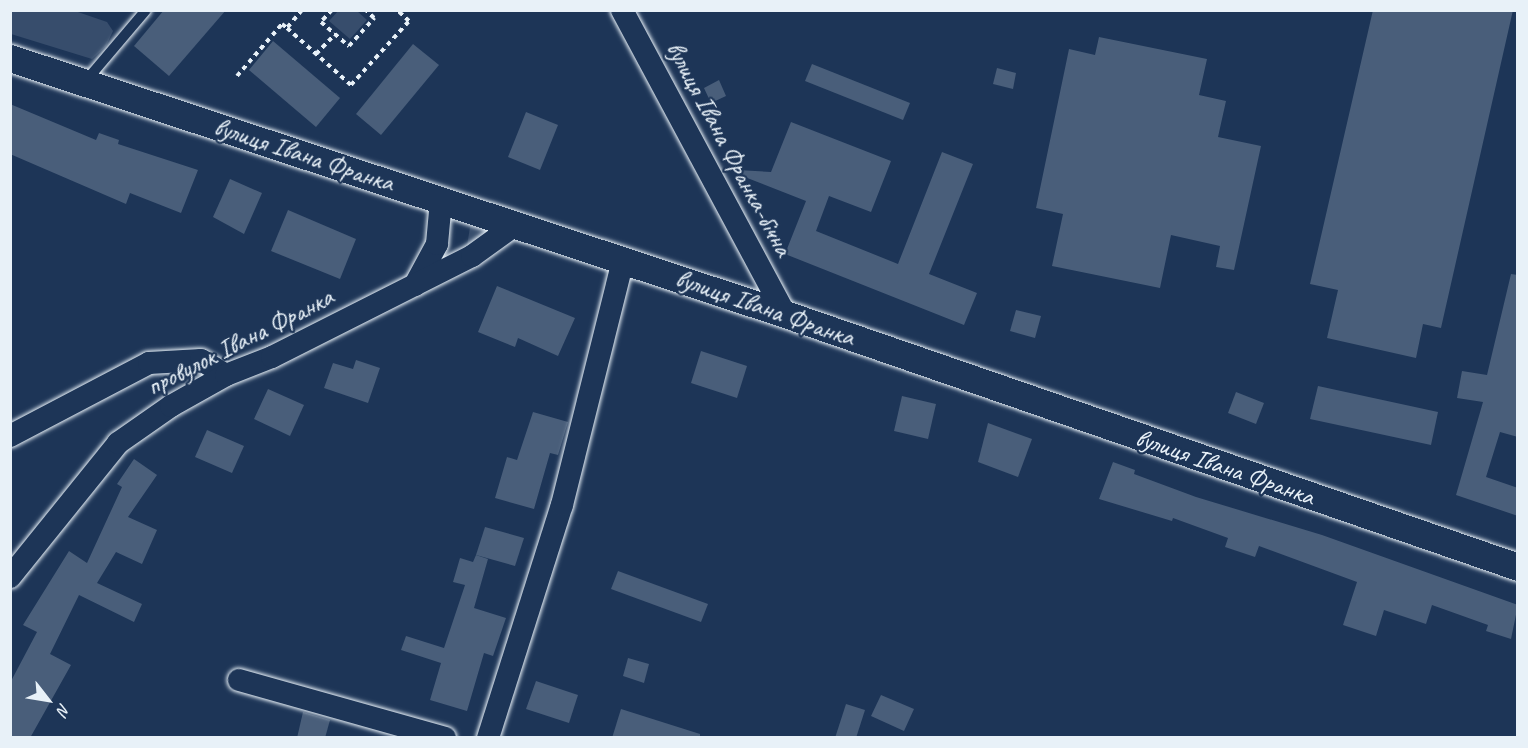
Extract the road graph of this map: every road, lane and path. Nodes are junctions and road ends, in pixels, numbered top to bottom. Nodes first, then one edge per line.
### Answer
1 (146, 10) edge
2 (302, 10) edge
3 (332, 10) edge
4 (366, 10) edge
5 (397, 10) edge
6 (622, 10) edge
7 (287, 28) junction
8 (335, 34) junction
9 (316, 54) junction
10 (10, 58) edge
11 (237, 76) dead end
12 (84, 82) junction
13 (441, 200) junction
14 (515, 225) junction
15 (623, 261) junction
16 (415, 285) junction
17 (785, 314) junction
18 (226, 375) junction
19 (10, 436) edge
20 (1518, 567) edge
21 (10, 577) edge
22 (239, 680) dead end
23 (446, 738) edge
24 (488, 738) edge

1 - 12 lane
2 - 7 path
3 - 8 path
4 - 8 path
5 - 9 path
6 - 17 street, вулиця Івана Франка-бічна
7 - 9 path
7 - 11 path
8 - 9 path
10 - 12 street, вулиця Івана Франка
12 - 13 street, вулиця Івана Франка
13 - 14 street, вулиця Івана Франка
13 - 16 street
14 - 15 street, вулиця Івана Франка
14 - 16 street, провулок Івана Франка
15 - 17 street, вулиця Івана Франка
15 - 24 street
16 - 18 street, провулок Івана Франка
17 - 20 street, вулиця Івана Франка
18 - 19 street
18 - 21 street, провулок Івана Франка
22 - 23 street

